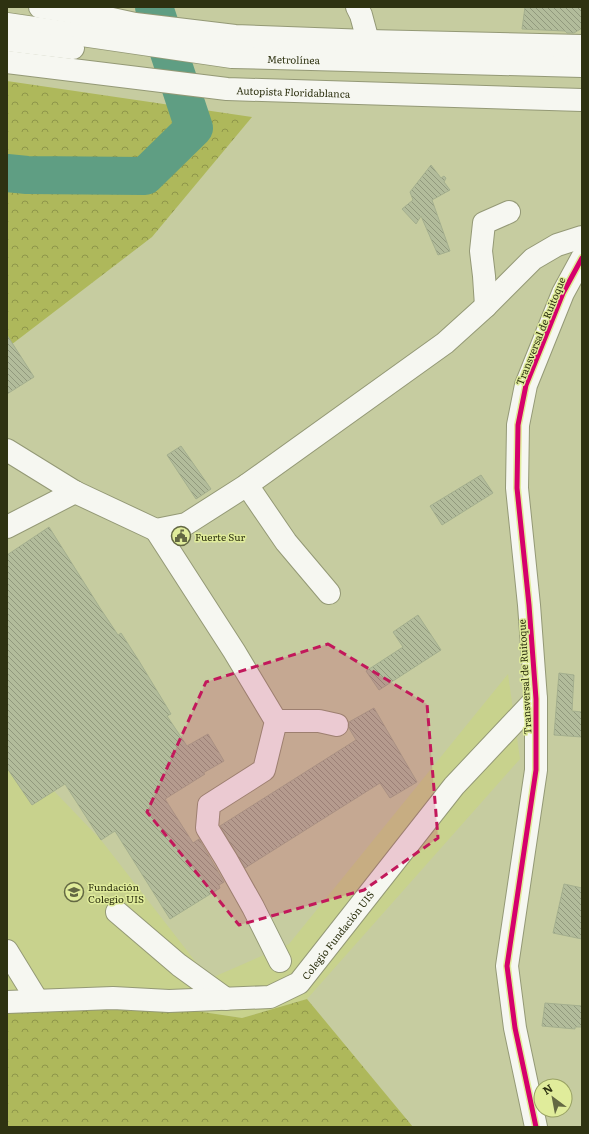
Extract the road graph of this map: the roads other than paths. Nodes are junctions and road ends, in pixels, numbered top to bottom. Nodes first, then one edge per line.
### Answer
1 (40, 7) edge
2 (357, 7) edge
3 (97, 12) edge
4 (7, 24) edge
5 (7, 40) edge
6 (133, 40) junction
7 (368, 41) junction
8 (582, 46) edge
9 (7, 62) edge
10 (231, 63) junction
11 (582, 66) edge
12 (582, 79) edge
13 (582, 100) edge
14 (509, 212) dead end
15 (582, 236) edge
16 (582, 258) edge
17 (486, 306) junction
18 (7, 450) edge
19 (247, 485) junction
20 (75, 492) junction
21 (7, 527) edge
22 (156, 530) junction
23 (329, 593) dead end
24 (536, 699) junction
25 (276, 722) junction
26 (337, 725) dead end
27 (117, 912) dead end
28 (7, 951) edge
29 (280, 961) dead end
30 (226, 999) junction
31 (37, 1000) junction
32 (7, 1002) edge
33 (536, 1127) edge

1 - 3 main road, Autopista Floridablanca
2 - 7 main road
3 - 6 main road, Autopista Floridablanca
4 - 6 main road, Metrolínea
5 - 6 main road, Metrolínea
6 - 10 main road, Autopista Floridablanca
6 - 10 main road, Metrolínea
7 - 8 main road, Autopista Floridablanca
7 - 10 main road, Autopista Floridablanca
9 - 10 main road, Autopista Floridablanca
10 - 11 main road, Metrolínea
10 - 12 main road, Metrolínea
10 - 13 main road, Autopista Floridablanca
14 - 17 main road
15 - 17 main road
16 - 24 main road, Transversal de Ruitoque
17 - 19 main road
18 - 20 main road
19 - 22 main road
19 - 23 main road
20 - 21 main road
20 - 22 main road
22 - 25 main road
24 - 30 main road, Colegio Fundación UIS
24 - 33 main road, Transversal de Ruitoque
25 - 26 main road
25 - 29 main road
27 - 30 main road
28 - 31 main road
30 - 31 main road, Colegio Fundación UIS
31 - 32 main road, Colegio Fundación UIS

